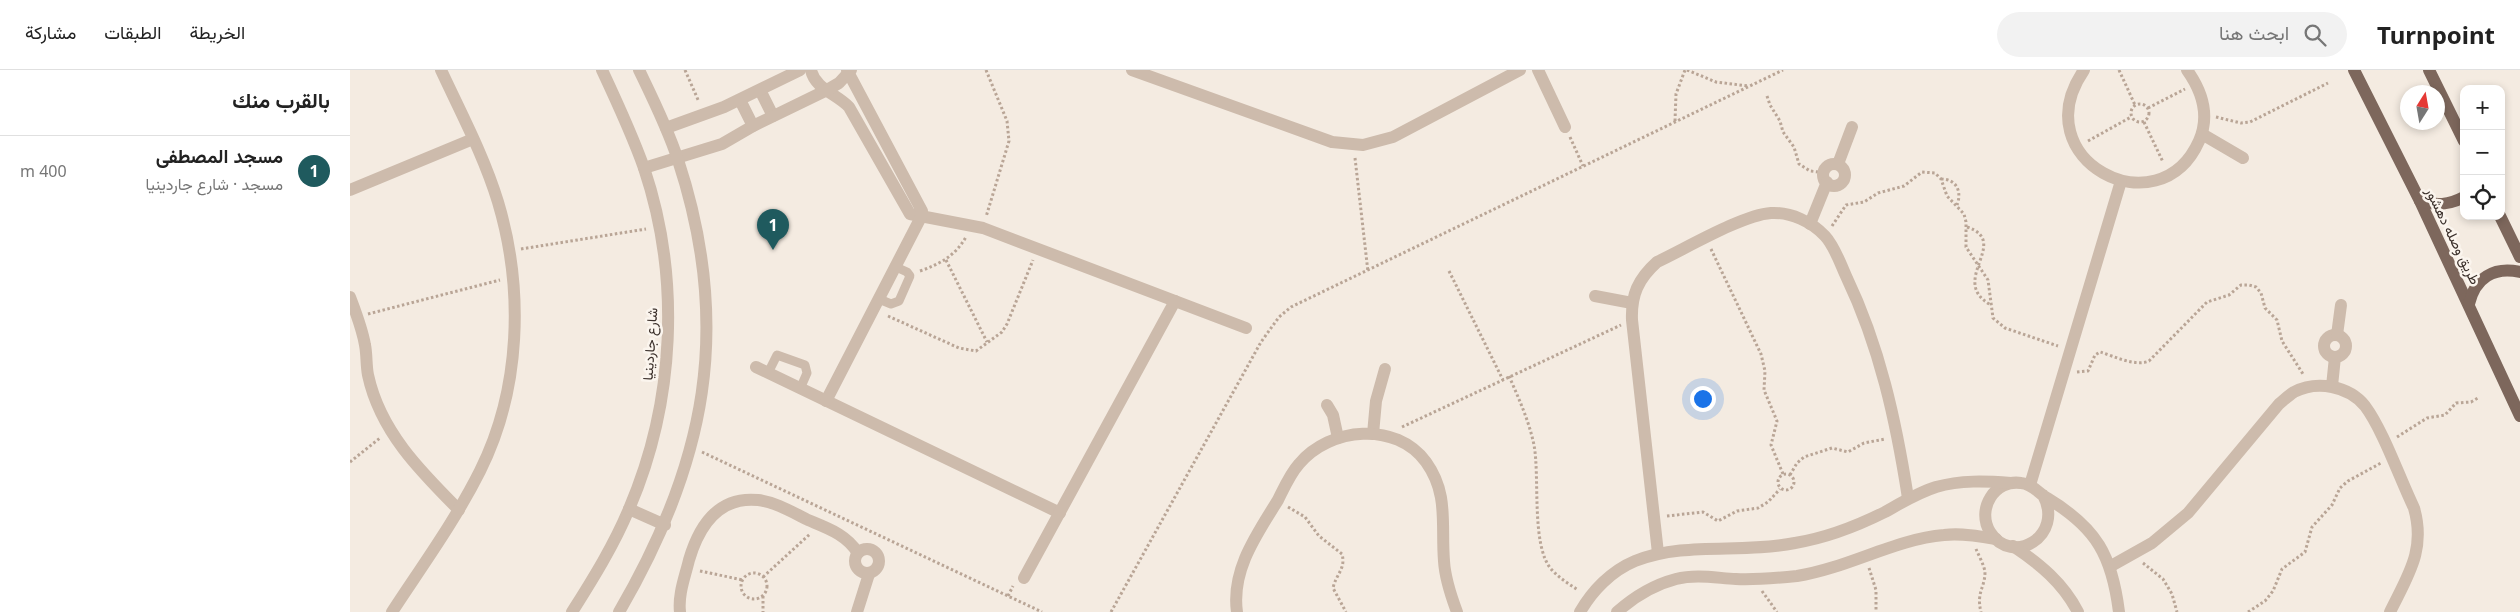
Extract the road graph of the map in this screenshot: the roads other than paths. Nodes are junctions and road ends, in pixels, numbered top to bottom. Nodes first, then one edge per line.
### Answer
1 (441, 70) edge
2 (602, 70) edge
3 (639, 70) edge
4 (800, 70) edge
5 (811, 70) edge
6 (1132, 70) edge
7 (1520, 70) edge
8 (1538, 70) edge
9 (2084, 70) edge
10 (2187, 70) edge
11 (2354, 70) edge
12 (2429, 70) edge
13 (849, 71) edge
14 (760, 90) junction
15 (828, 90) junction
16 (740, 100) junction
17 (773, 116) junction
18 (753, 126) junction
19 (1565, 127) road end
20 (1852, 127) dead end
21 (666, 128) junction
22 (2460, 133) edge
23 (2202, 134) junction
24 (473, 139) junction
25 (2242, 158) dead end
26 (678, 160) junction
27 (1838, 164) junction
28 (644, 168) junction
29 (1825, 178) junction
30 (2121, 182) junction
31 (350, 190) edge
32 (2460, 199) edge
33 (2420, 201) junction
34 (921, 217) junction
35 (2502, 220) edge
36 (1810, 224) junction
37 (2520, 257) edge
38 (896, 267) junction
39 (2520, 272) edge
40 (1594, 296) dead end
41 (350, 297) edge
42 (1175, 301) junction
43 (876, 304) junction
44 (1632, 304) junction
45 (2468, 304) junction
46 (2341, 305) dead end
47 (1246, 328) dead end
48 (756, 368) dead end
49 (1385, 369) dead end
50 (768, 373) junction
51 (2332, 386) junction
52 (800, 389) junction
53 (826, 401) junction
54 (1327, 405) dead end
55 (2520, 416) edge
56 (1379, 434) junction
57 (1338, 438) junction
58 (2011, 483) junction
59 (2030, 485) junction
60 (2043, 495) junction
61 (1908, 498) junction
62 (629, 509) junction
63 (459, 510) junction
64 (1060, 513) junction
65 (665, 525) junction
66 (1996, 539) junction
67 (2013, 546) junction
68 (858, 553) junction
69 (1658, 553) junction
70 (2111, 566) junction
71 (869, 574) junction
72 (1024, 578) dead end
73 (392, 612) edge
74 (572, 612) edge
75 (619, 612) edge
76 (680, 612) edge
77 (857, 612) edge
78 (1237, 612) edge
79 (1457, 612) edge
80 (1580, 612) edge
81 (1617, 612) edge
82 (2078, 612) edge
83 (2119, 612) edge
84 (2390, 612) edge

1 - 24 street
2 - 28 street, شارع جاردينيا
3 - 21 street
4 - 14 street
5 - 15 street
6 - 7 street
8 - 19 street
9 - 30 street
10 - 23 street
11 - 33 main road, طريق وصله دهشور
12 - 22 main road
13 - 15 street
13 - 34 street
14 - 16 street
14 - 17 street
15 - 17 street
15 - 34 street
16 - 18 street
16 - 21 street
17 - 18 street
18 - 26 street
20 - 27 street
21 - 26 street
23 - 25 street
23 - 30 street
24 - 31 street
24 - 63 street
26 - 28 street
26 - 65 street
27 - 29 street
27 - 29 street
28 - 62 street, شارع جاردينيا
29 - 36 street
30 - 59 street
32 - 33 main road
33 - 45 main road, طريق وصله دهشور
34 - 38 street
34 - 42 street
35 - 37 main road
36 - 44 street
36 - 61 street
38 - 43 street
38 - 43 lane
39 - 45 main road
40 - 44 street
41 - 63 street
42 - 47 street
42 - 64 street
43 - 53 street
44 - 69 street
45 - 55 main road, طريق وصله دهشور
46 - 51 street
48 - 50 street
49 - 56 street
50 - 52 street
50 - 52 lane
51 - 70 street
51 - 84 street
52 - 53 street
53 - 64 street
54 - 57 street
56 - 57 street
56 - 79 street
57 - 78 street
58 - 59 street
58 - 61 street
58 - 66 street
59 - 60 street
60 - 67 street
60 - 70 street
61 - 69 street
62 - 65 street
62 - 74 street, شارع جاردينيا
63 - 73 street
64 - 72 street
65 - 75 street
66 - 67 street
66 - 81 street
67 - 82 street
68 - 71 street
68 - 71 street
68 - 76 street
69 - 80 street
70 - 83 street
71 - 77 street

